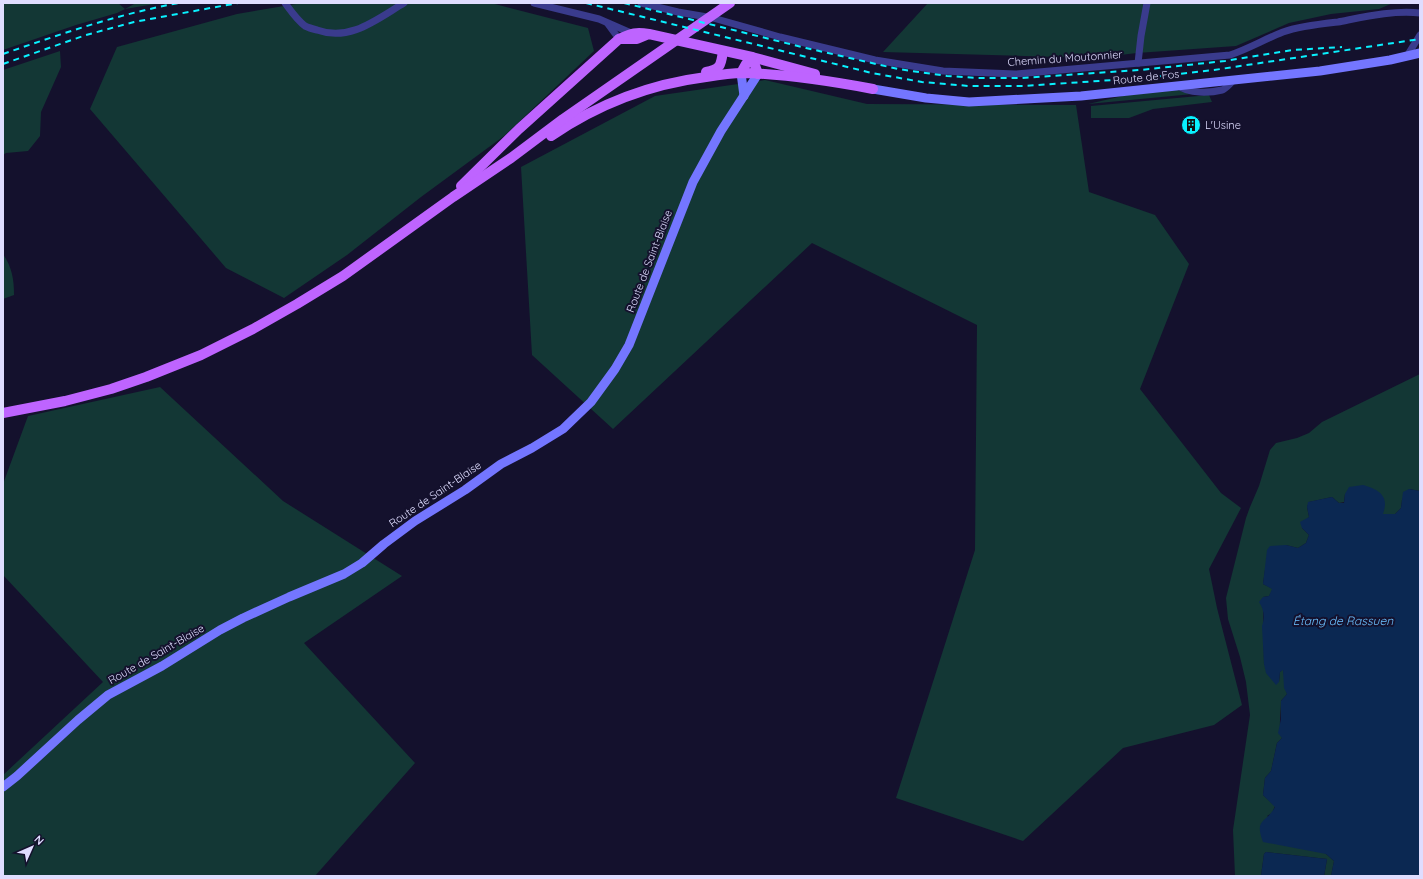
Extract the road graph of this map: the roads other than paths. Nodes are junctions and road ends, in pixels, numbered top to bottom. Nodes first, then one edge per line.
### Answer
1 (285, 3) edge
2 (404, 3) edge
3 (534, 3) edge
4 (640, 3) edge
5 (1147, 3) edge
6 (728, 4) edge
7 (1420, 13) edge
8 (608, 23) junction
9 (631, 33) junction
10 (650, 34) junction
11 (1420, 35) edge
12 (619, 39) junction
13 (723, 51) junction
14 (1420, 53) edge
15 (1407, 56) junction
16 (752, 58) junction
17 (1138, 63) junction
18 (741, 73) junction
19 (758, 74) junction
20 (655, 87) junction
21 (873, 88) junction
22 (744, 96) junction
23 (512, 158) junction
24 (453, 197) junction
25 (3, 413) edge
26 (3, 787) edge

1 - 2 street
3 - 8 street
4 - 17 street, Chemin du Moutonnier
5 - 17 street
6 - 23 main road
7 - 17 street, Chemin du Moutonnier
8 - 9 street
8 - 12 street
9 - 10 main road
9 - 12 main road
10 - 12 main road
10 - 13 main road
11 - 15 street
12 - 24 main road
13 - 16 main road
13 - 18 main road
13 - 20 main road
14 - 15 street, Route de Fos
15 - 21 street, Route de Fos
16 - 18 main road
16 - 19 main road
16 - 21 main road
18 - 19 main road
18 - 20 main road
18 - 22 street
19 - 21 main road
19 - 22 street, Route de Saint-Blaise
20 - 23 main road
22 - 26 street, Route de Saint-Blaise
23 - 24 main road
24 - 25 main road

